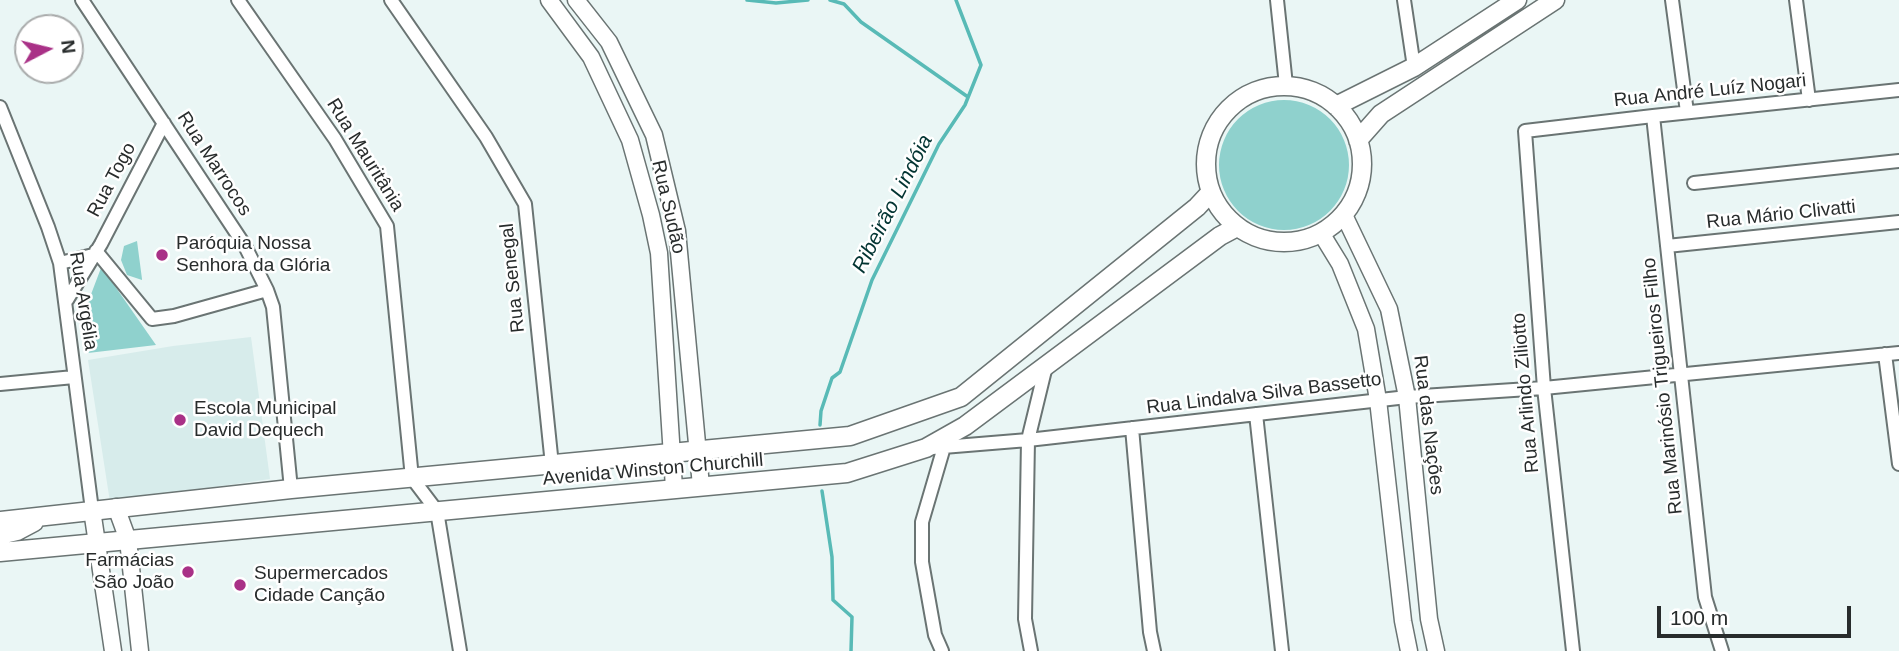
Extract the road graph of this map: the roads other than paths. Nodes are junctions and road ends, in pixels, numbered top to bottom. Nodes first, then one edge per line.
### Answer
1 (82, 0) edge
2 (238, 0) edge
3 (391, 0) edge
4 (576, 0) edge
5 (1277, 0) edge
6 (1405, 0) edge
7 (1517, 0) edge
8 (1555, 0) edge
9 (1672, 0) edge
10 (1796, 0) edge
11 (552, 1) edge
12 (1414, 67) junction
13 (1286, 85) junction
14 (1899, 90) edge
15 (1809, 100) junction
16 (1336, 106) junction
17 (0, 107) edge
18 (1687, 112) junction
19 (1653, 116) junction
20 (164, 123) junction
21 (1525, 131) joint
22 (1358, 140) junction
23 (1899, 161) edge
24 (1693, 183) dead end
25 (1211, 192) junction
26 (673, 211) junction
27 (652, 215) junction
28 (1344, 215) junction
29 (1899, 222) edge
30 (1237, 227) junction
31 (1321, 233) junction
32 (1667, 246) junction
33 (95, 253) junction
34 (61, 263) junction
35 (267, 290) junction
36 (67, 300) junction
37 (1899, 353) edge
38 (1885, 354) junction
39 (1046, 366) junction
40 (1680, 373) junction
41 (74, 377) junction
42 (0, 384) edge
43 (1544, 387) junction
44 (1407, 397) junction
45 (1378, 400) junction
46 (1256, 414) junction
47 (1132, 428) junction
48 (1028, 440) junction
49 (935, 448) junction
50 (699, 451) junction
51 (672, 454) junction
52 (1899, 464) edge
53 (552, 465) junction
54 (412, 478) junction
55 (701, 486) junction
56 (674, 488) junction
57 (291, 489) junction
58 (116, 507) junction
59 (92, 510) junction
60 (437, 511) junction
61 (43, 517) junction
62 (0, 521) edge
63 (0, 535) edge
64 (128, 540) junction
65 (96, 544) junction
66 (0, 552) edge
67 (113, 651) edge
68 (140, 651) edge
69 (460, 651) edge
70 (942, 651) edge
71 (1031, 651) edge
72 (1154, 651) edge
73 (1282, 651) edge
74 (1409, 651) edge
75 (1436, 651) edge
76 (1573, 651) edge
77 (1722, 651) edge

1 - 20 street, Rua Marrocos
2 - 54 street, Rua Mauritânia
3 - 53 street, Rua Senegal
4 - 26 street, Rua Sudão
5 - 13 street
6 - 12 street
7 - 12 main road
8 - 22 main road
9 - 18 street
10 - 15 street
11 - 27 street, Rua Sudão
12 - 16 main road
13 - 16 main road
13 - 25 main road
14 - 15 street, Rua André Luíz Nogari
15 - 18 street, Rua André Luíz Nogari
16 - 22 main road
17 - 34 street, Rua Argélia
18 - 19 street, Rua André Luíz Nogari
19 - 21 street, Rua André Luíz Nogari
19 - 32 street, Rua Marinósio Trigueiros Filho
20 - 33 street, Rua Togo
20 - 35 street, Rua Marrocos
21 - 43 street, Rua Arlindo Ziliotto
22 - 28 main road
23 - 24 street
25 - 30 main road
25 - 50 main road, Avenida Winston Churchill
26 - 27 street
26 - 50 street, Rua Sudão
27 - 51 street, Rua Sudão
28 - 31 main road
28 - 44 street, Rua das Nações
29 - 32 street, Rua Mário Clivatti
30 - 31 main road
30 - 39 main road, Avenida Winston Churchill
31 - 45 street
32 - 40 street, Rua Marinósio Trigueiros Filho
33 - 34 street
33 - 35 street
33 - 36 street, Rua Togo
34 - 36 street, Rua Argélia
35 - 57 street, Rua Marrocos
36 - 41 street, Rua Argélia
37 - 38 street, Rua Lindalva Silva Bassetto
38 - 40 street, Rua Lindalva Silva Bassetto
38 - 52 street
39 - 48 street
39 - 49 main road, Avenida Winston Churchill
40 - 43 street, Rua Lindalva Silva Bassetto
40 - 77 street, Rua Marinósio Trigueiros Filho
41 - 42 street
41 - 59 street, Rua Argélia
43 - 44 street, Rua Lindalva Silva Bassetto
43 - 76 street, Rua Arlindo Ziliotto
44 - 45 street, Rua Lindalva Silva Bassetto
44 - 75 street, Rua das Nações
45 - 46 street, Rua Lindalva Silva Bassetto
45 - 74 street
46 - 47 street, Rua Lindalva Silva Bassetto
46 - 73 street
47 - 48 street, Rua Lindalva Silva Bassetto
47 - 72 street
48 - 49 street, Rua Lindalva Silva Bassetto
48 - 71 street
49 - 55 main road, Avenida Winston Churchill
49 - 70 street
50 - 51 main road, Avenida Winston Churchill
50 - 55 street, Rua Sudão
51 - 53 main road, Avenida Winston Churchill
51 - 56 street, Rua Sudão
53 - 54 main road, Avenida Winston Churchill
54 - 57 main road, Avenida Winston Churchill
54 - 60 street
55 - 56 main road, Avenida Winston Churchill
56 - 60 main road, Avenida Winston Churchill
57 - 58 main road, Avenida Winston Churchill
58 - 59 main road, Avenida Winston Churchill
58 - 64 street
59 - 61 main road, Avenida Winston Churchill
59 - 65 street
60 - 64 main road, Avenida Winston Churchill
60 - 69 street
61 - 62 main road, Avenida Winston Churchill
61 - 63 main road
64 - 65 main road, Avenida Winston Churchill
64 - 68 street
65 - 66 main road, Avenida Winston Churchill
65 - 67 street

